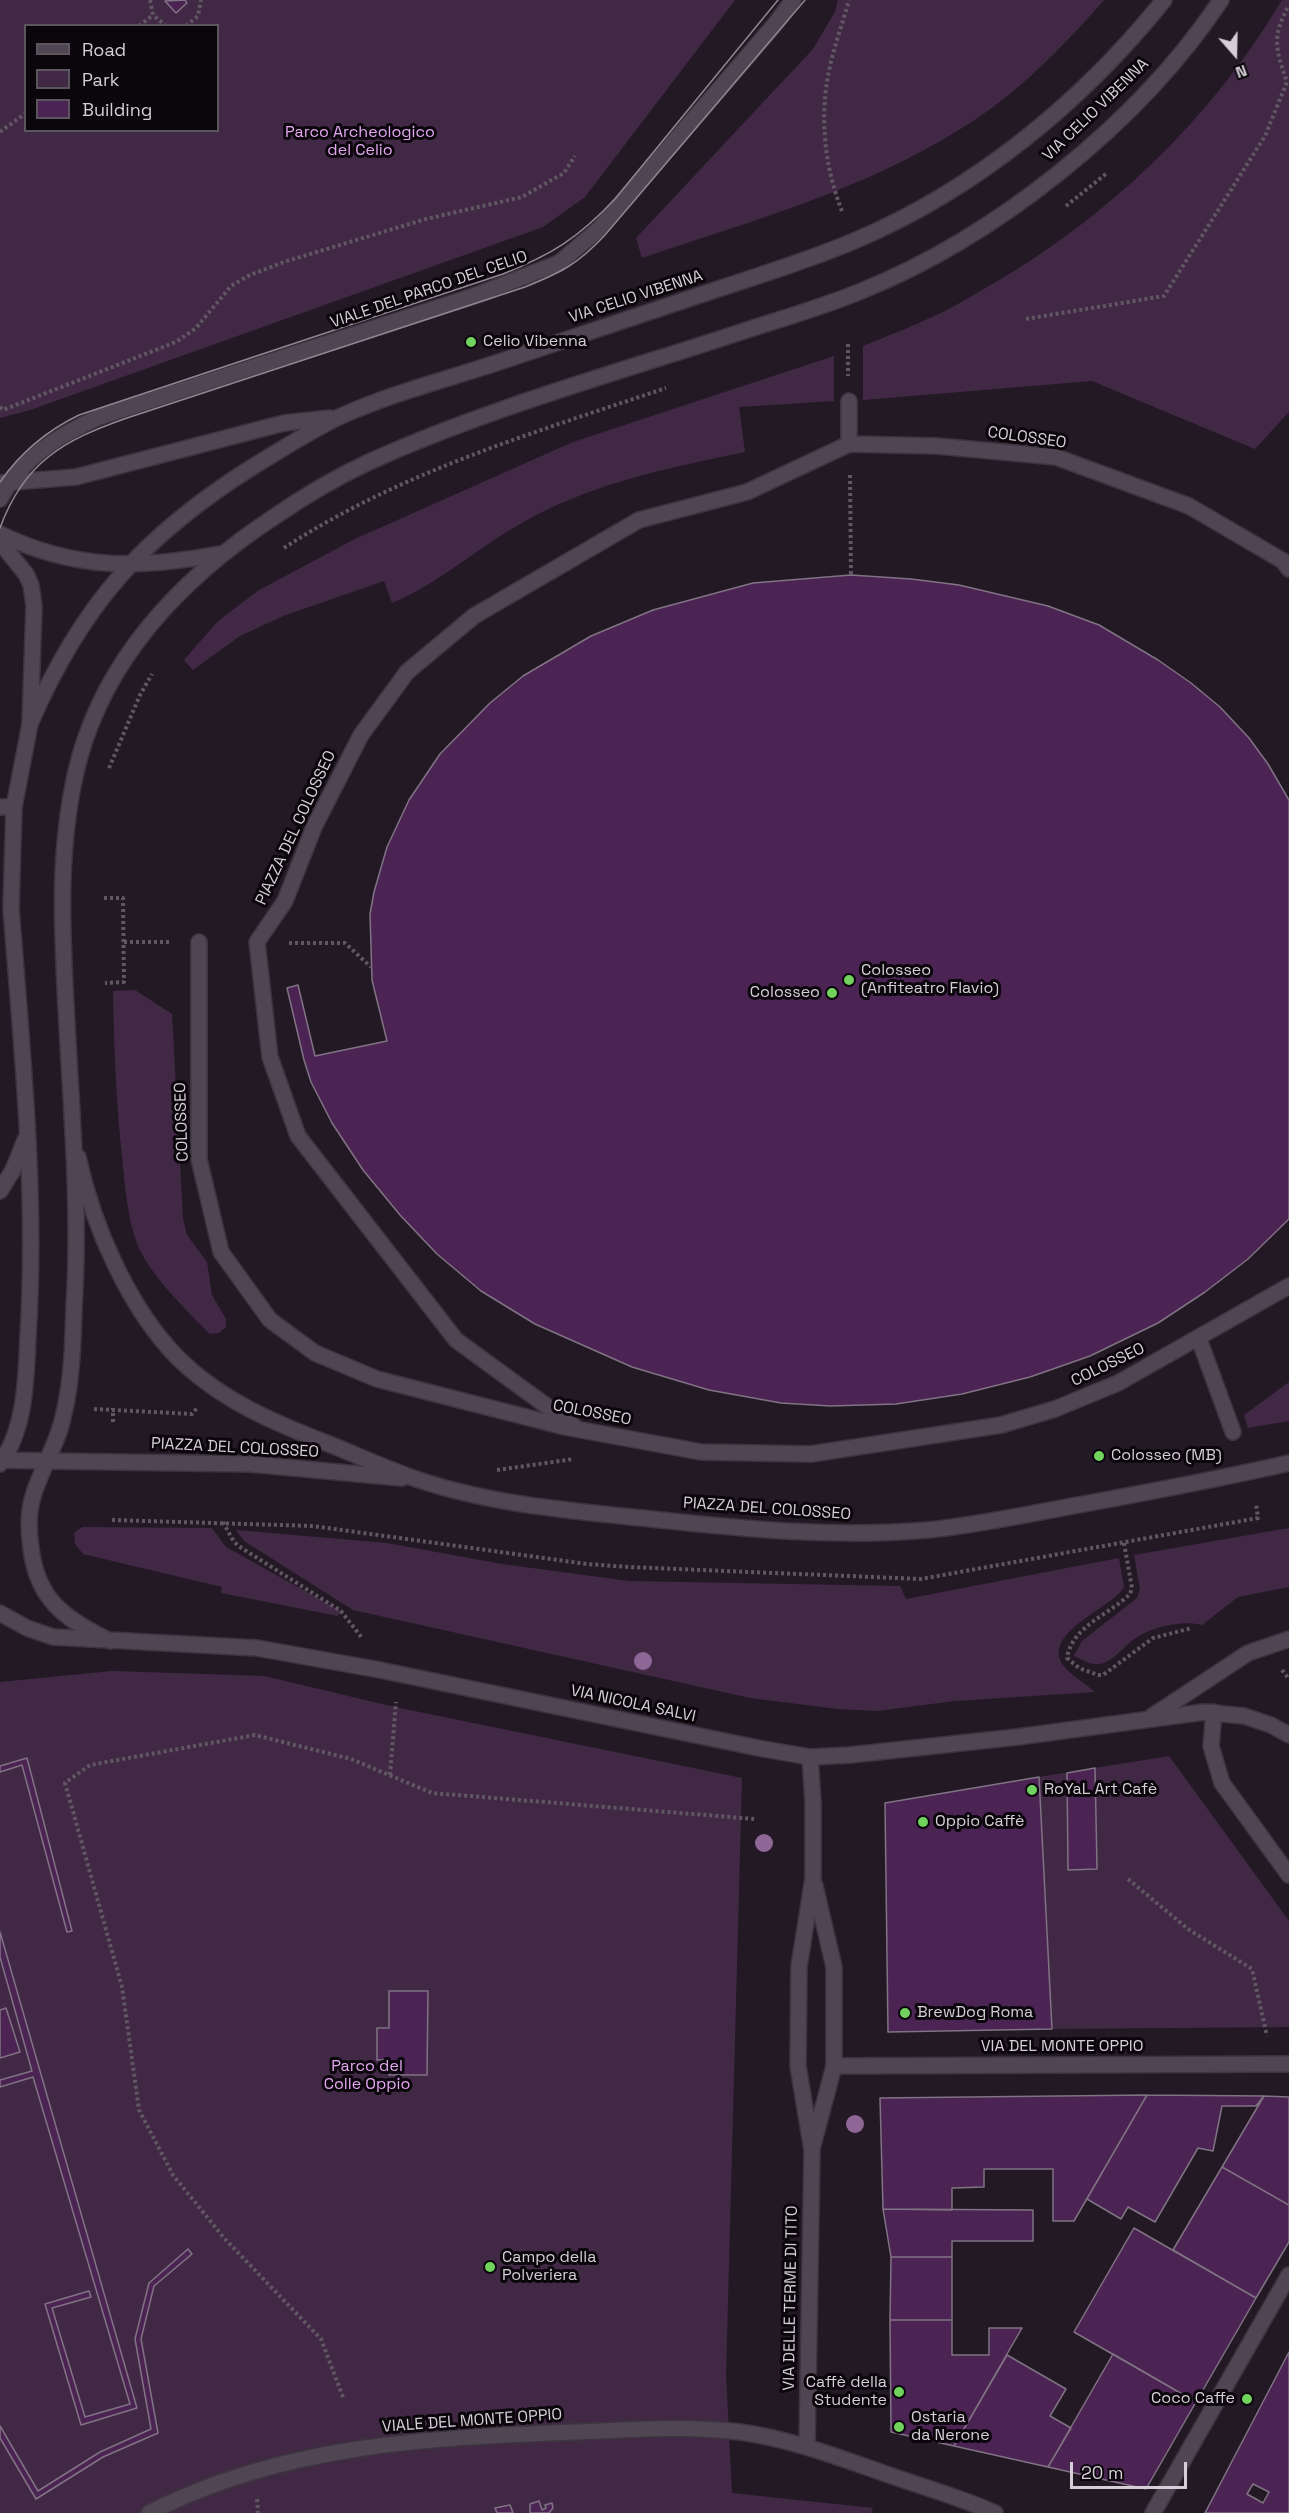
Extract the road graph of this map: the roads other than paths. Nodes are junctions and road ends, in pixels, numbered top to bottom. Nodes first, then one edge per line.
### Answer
1 (793, 0) edge
2 (1164, 0) edge
3 (1221, 0) edge
4 (849, 401) dead end
5 (339, 417) junction
6 (849, 444) junction
7 (5, 483) edge
8 (0, 499) edge
9 (0, 534) edge
10 (0, 542) edge
11 (222, 553) junction
12 (1287, 560) edge
13 (128, 564) junction
14 (30, 724) junction
15 (7, 807) edge
16 (200, 942) dead end
17 (28, 1134) junction
18 (73, 1136) junction
19 (0, 1191) edge
20 (1289, 1286) edge
21 (1199, 1339) junction
22 (579, 1429) junction
23 (1233, 1432) dead end
24 (1, 1461) edge
25 (47, 1461) junction
26 (1289, 1463) edge
27 (420, 1480) junction
28 (4, 1619) edge
29 (1289, 1639) edge
30 (110, 1641) junction
31 (1214, 1712) junction
32 (1151, 1717) junction
33 (1286, 1733) edge
34 (810, 1757) junction
35 (1289, 1875) edge
36 (813, 1878) junction
37 (1289, 2064) edge
38 (834, 2066) junction
39 (812, 2150) junction
40 (1289, 2275) edge
41 (807, 2447) junction
42 (149, 2513) edge
43 (995, 2513) edge
44 (1153, 2513) edge

1 - 7 street, VIALE DEL PARCO DEL CELIO
2 - 5 street, VIA CELIO VIBENNA
3 - 11 street, VIA CELIO VIBENNA
4 - 6 street
5 - 7 street
5 - 13 street, VIA CELIO VIBENNA
6 - 12 street, COLOSSEO
6 - 22 street, PIAZZA DEL COLOSSEO
7 - 8 street, VIALE DEL PARCO DEL CELIO
9 - 13 street
10 - 14 street
11 - 13 street
11 - 18 street, PIAZZA DEL COLOSSEO
13 - 14 street, VIA CELIO VIBENNA
14 - 15 street
15 - 17 street
16 - 22 street, COLOSSEO
17 - 19 street
17 - 24 street
18 - 25 street, PIAZZA DEL COLOSSEO
18 - 27 street, PIAZZA DEL COLOSSEO
20 - 21 street, COLOSSEO
21 - 22 street, COLOSSEO
21 - 23 street
24 - 25 street
25 - 27 street, PIAZZA DEL COLOSSEO
25 - 30 street, PIAZZA DEL COLOSSEO
26 - 27 street, PIAZZA DEL COLOSSEO
28 - 30 street
29 - 32 street, VIA NICOLA SALVI
30 - 34 street, VIA NICOLA SALVI
31 - 32 street, VIA NICOLA SALVI
31 - 33 street, VIA NICOLA SALVI
31 - 35 street
32 - 34 street, VIA NICOLA SALVI
34 - 36 street, VIA DELLE TERME DI TITO
36 - 38 street, VIA DELLE TERME DI TITO
36 - 39 street, VIA DELLE TERME DI TITO
37 - 38 street, VIA DEL MONTE OPPIO
38 - 39 street, VIA DELLE TERME DI TITO
39 - 41 street, VIA DELLE TERME DI TITO
40 - 44 street
41 - 42 street, VIALE DEL MONTE OPPIO
41 - 43 street, VIALE DEL MONTE OPPIO

